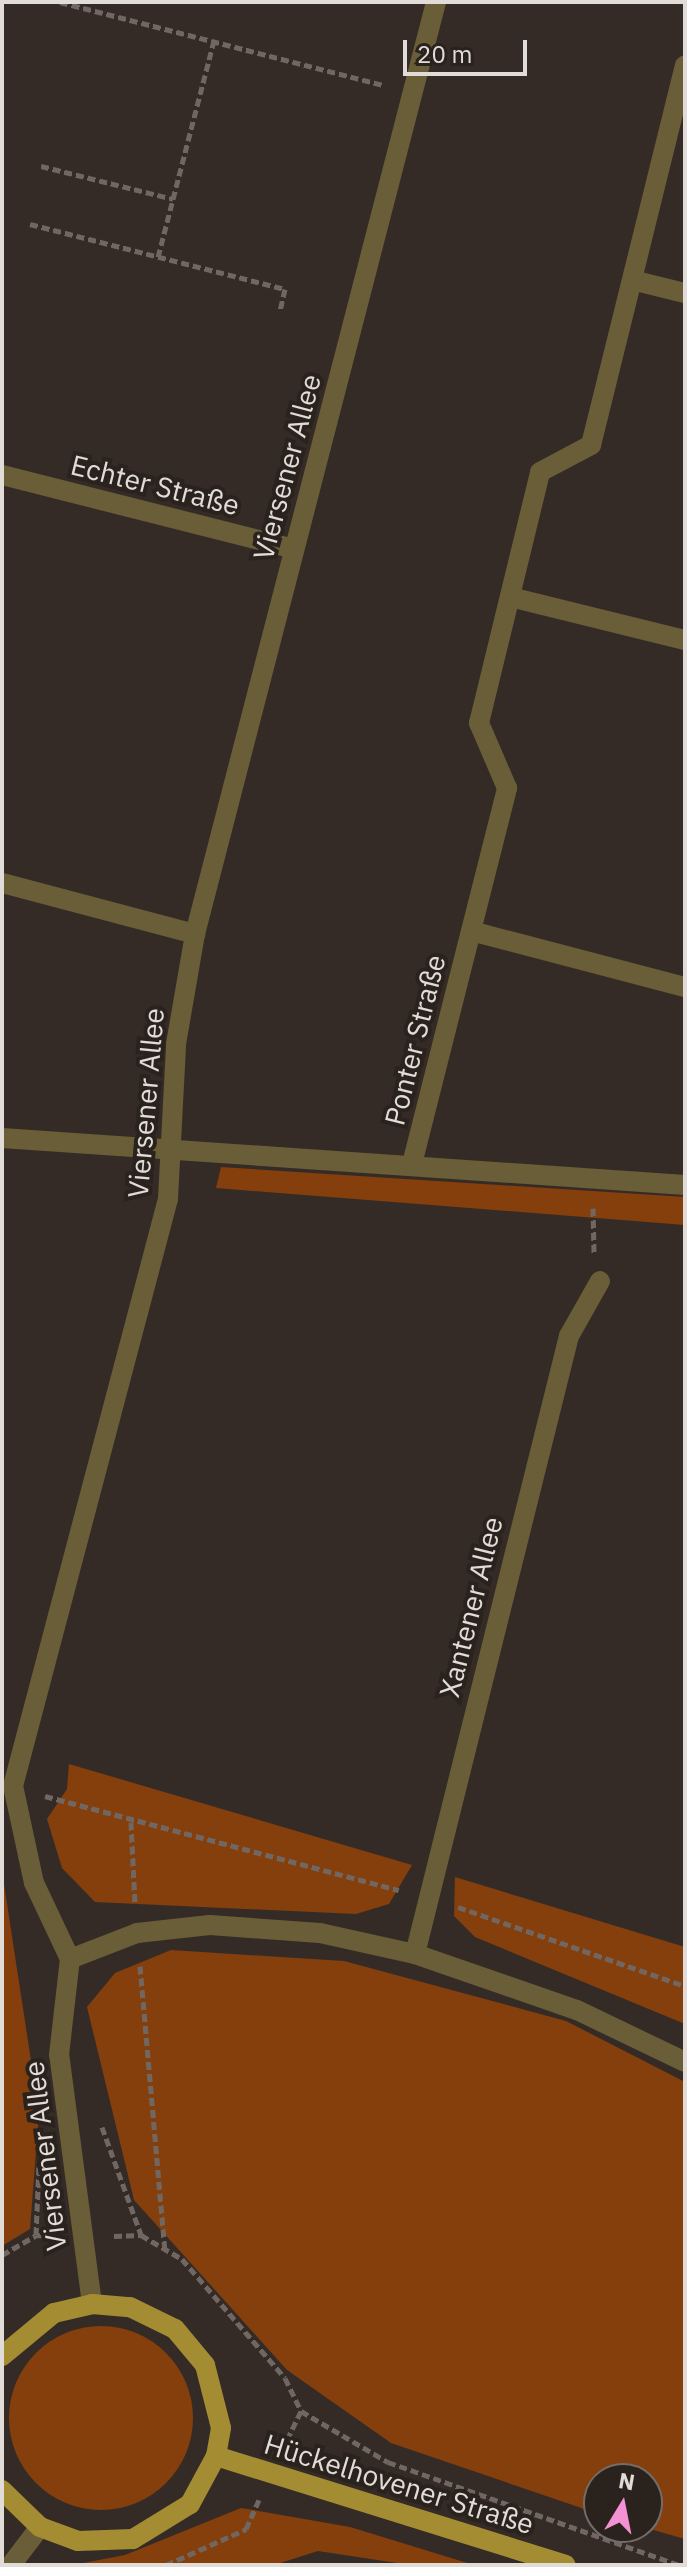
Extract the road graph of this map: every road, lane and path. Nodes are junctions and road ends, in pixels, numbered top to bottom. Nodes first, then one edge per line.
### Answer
1 (60, 2) edge
2 (436, 2) edge
3 (214, 41) junction
4 (685, 65) edge
5 (413, 92) junction
6 (41, 166) dead end
7 (173, 199) junction
8 (30, 224) dead end
9 (158, 257) junction
10 (636, 281) junction
11 (685, 293) edge
12 (280, 311) dead end
13 (2, 475) edge
14 (294, 549) junction
15 (510, 597) junction
16 (685, 640) edge
17 (2, 883) edge
18 (471, 931) junction
19 (195, 934) junction
20 (685, 987) edge
21 (2, 1138) edge
22 (166, 1151) junction
23 (412, 1164) junction
24 (600, 1178) junction
25 (685, 1185) edge
26 (600, 1281) joint
27 (13, 1786) junction
28 (137, 1933) junction
29 (415, 1954) junction
30 (70, 1959) junction
31 (685, 2062) edge
32 (83, 2237) junction
33 (2, 2255) edge
34 (92, 2304) junction
35 (2, 2356) edge
36 (301, 2411) dead end
37 (216, 2456) junction
38 (2, 2490) edge
39 (40, 2527) junction
40 (11, 2565) edge
41 (565, 2565) edge
42 (679, 2565) edge

1 - 3 path
2 - 5 street, Viersener Allee
3 - 5 path
3 - 7 path
4 - 10 street, Ponter Straße
5 - 14 street, Viersener Allee
6 - 7 path
7 - 9 path
8 - 9 path
9 - 12 path
10 - 11 street
10 - 15 street, Ponter Straße
13 - 14 street, Echter Straße
14 - 19 street, Viersener Allee
15 - 16 street
15 - 18 street, Ponter Straße
17 - 19 street
18 - 20 street, Ponter Straße
18 - 23 street, Ponter Straße
19 - 22 street, Viersener Allee
21 - 22 street
22 - 23 street
22 - 27 street, Viersener Allee
23 - 24 street
24 - 25 street
24 - 26 path
26 - 29 street, Xantener Allee
27 - 28 path
27 - 30 street, Viersener Allee
28 - 29 street
28 - 30 street
28 - 32 path
29 - 31 street
30 - 32 street, Viersener Allee
32 - 33 path
32 - 34 street, Viersener Allee
34 - 35 main road
34 - 37 main road
36 - 42 path
37 - 39 main road
37 - 41 main road, Hückelhovener Straße
38 - 39 main road
39 - 40 street

